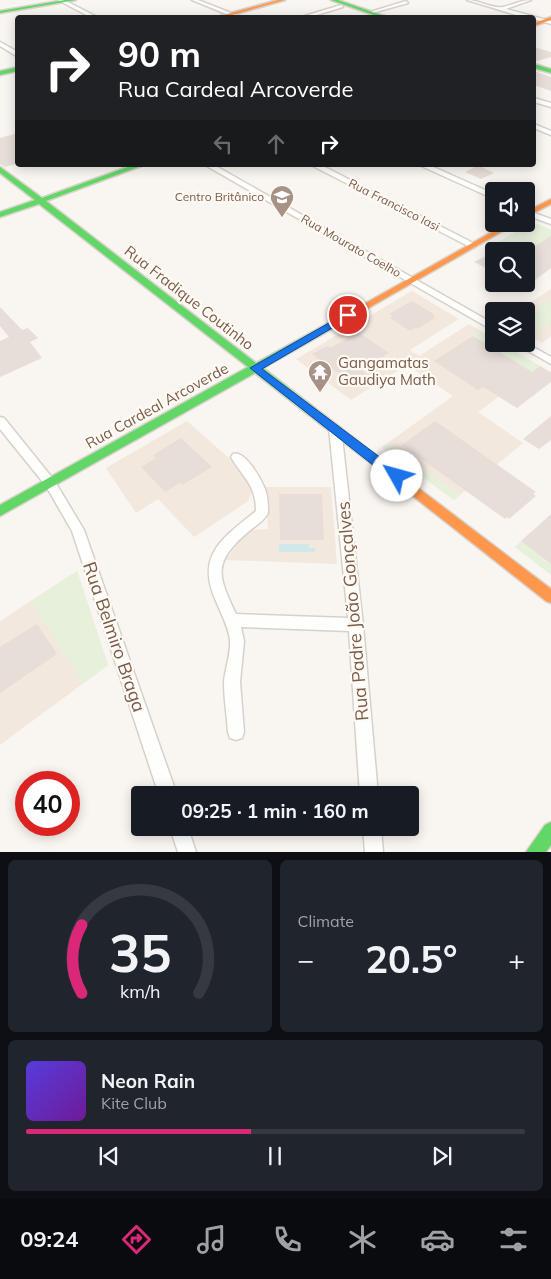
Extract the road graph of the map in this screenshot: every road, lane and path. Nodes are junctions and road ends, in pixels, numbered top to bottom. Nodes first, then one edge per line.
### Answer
1 (194, 0) edge
2 (283, 0) edge
3 (322, 0) edge
4 (398, 0) edge
5 (469, 0) edge
6 (530, 0) edge
7 (66, 1) edge
8 (340, 2) edge
9 (406, 2) junction
10 (413, 5) dead end
11 (502, 9) junction
12 (0, 12) edge
13 (92, 15) edge
14 (236, 15) edge
15 (308, 15) edge
16 (374, 15) edge
17 (523, 15) edge
18 (0, 44) edge
19 (15, 53) edge
20 (536, 67) edge
21 (15, 70) edge
22 (551, 71) edge
23 (0, 73) edge
24 (536, 101) edge
25 (551, 106) edge
26 (536, 127) edge
27 (551, 133) edge
28 (134, 167) edge
29 (212, 167) edge
30 (319, 167) edge
31 (427, 167) edge
32 (0, 169) edge
33 (485, 193) edge
34 (39, 201) junction
35 (551, 201) edge
36 (535, 209) edge
37 (0, 215) edge
38 (535, 216) edge
39 (551, 222) edge
40 (496, 232) edge
41 (473, 244) junction
42 (410, 280) junction
43 (485, 323) edge
44 (535, 352) edge
45 (551, 361) edge
46 (255, 368) junction
47 (0, 421) edge
48 (335, 428) junction
49 (237, 457) dead end
50 (50, 483) junction
51 (0, 511) edge
52 (551, 597) edge
53 (232, 620) junction
54 (356, 625) junction
55 (236, 732) dead end
56 (165, 786) edge
57 (368, 786) edge
58 (551, 831) edge
59 (182, 836) edge
60 (373, 836) edge
61 (187, 852) edge
62 (374, 852) edge
63 (535, 852) edge

1 - 14 street
2 - 14 main road
3 - 8 main road
4 - 9 street
5 - 11 street
6 - 11 street
7 - 12 main road
7 - 13 street
8 - 15 street
8 - 16 main road
9 - 10 street
9 - 16 street
11 - 17 street
18 - 19 street
20 - 22 main road
21 - 23 main road
24 - 25 street
26 - 27 street
28 - 34 main road
29 - 42 street, Rua Mourato Coelho
30 - 41 street, Rua Francisco Iasi
31 - 33 street
32 - 34 main road, Rua Fradique Coutinho
34 - 37 main road
34 - 46 main road, Rua Fradique Coutinho
35 - 36 main road
38 - 39 street
40 - 41 main road, Rua Cardeal Arcoverde
41 - 42 main road, Rua Cardeal Arcoverde
42 - 43 street, Rua Mourato Coelho
42 - 46 main road, Rua Cardeal Arcoverde
44 - 45 street
46 - 48 main road, Rua Fradique Coutinho
46 - 50 main road, Rua Cardeal Arcoverde
47 - 50 street, Rua Belmiro Braga
48 - 52 main road, Rua Fradique Coutinho
48 - 54 street, Rua Padre João Gonçalves
49 - 53 street
50 - 51 main road, Rua Cardeal Arcoverde
50 - 56 street, Rua Belmiro Braga
53 - 54 street
53 - 55 street
54 - 57 street, Rua Padre João Gonçalves
58 - 63 main road
59 - 61 street
60 - 62 street

